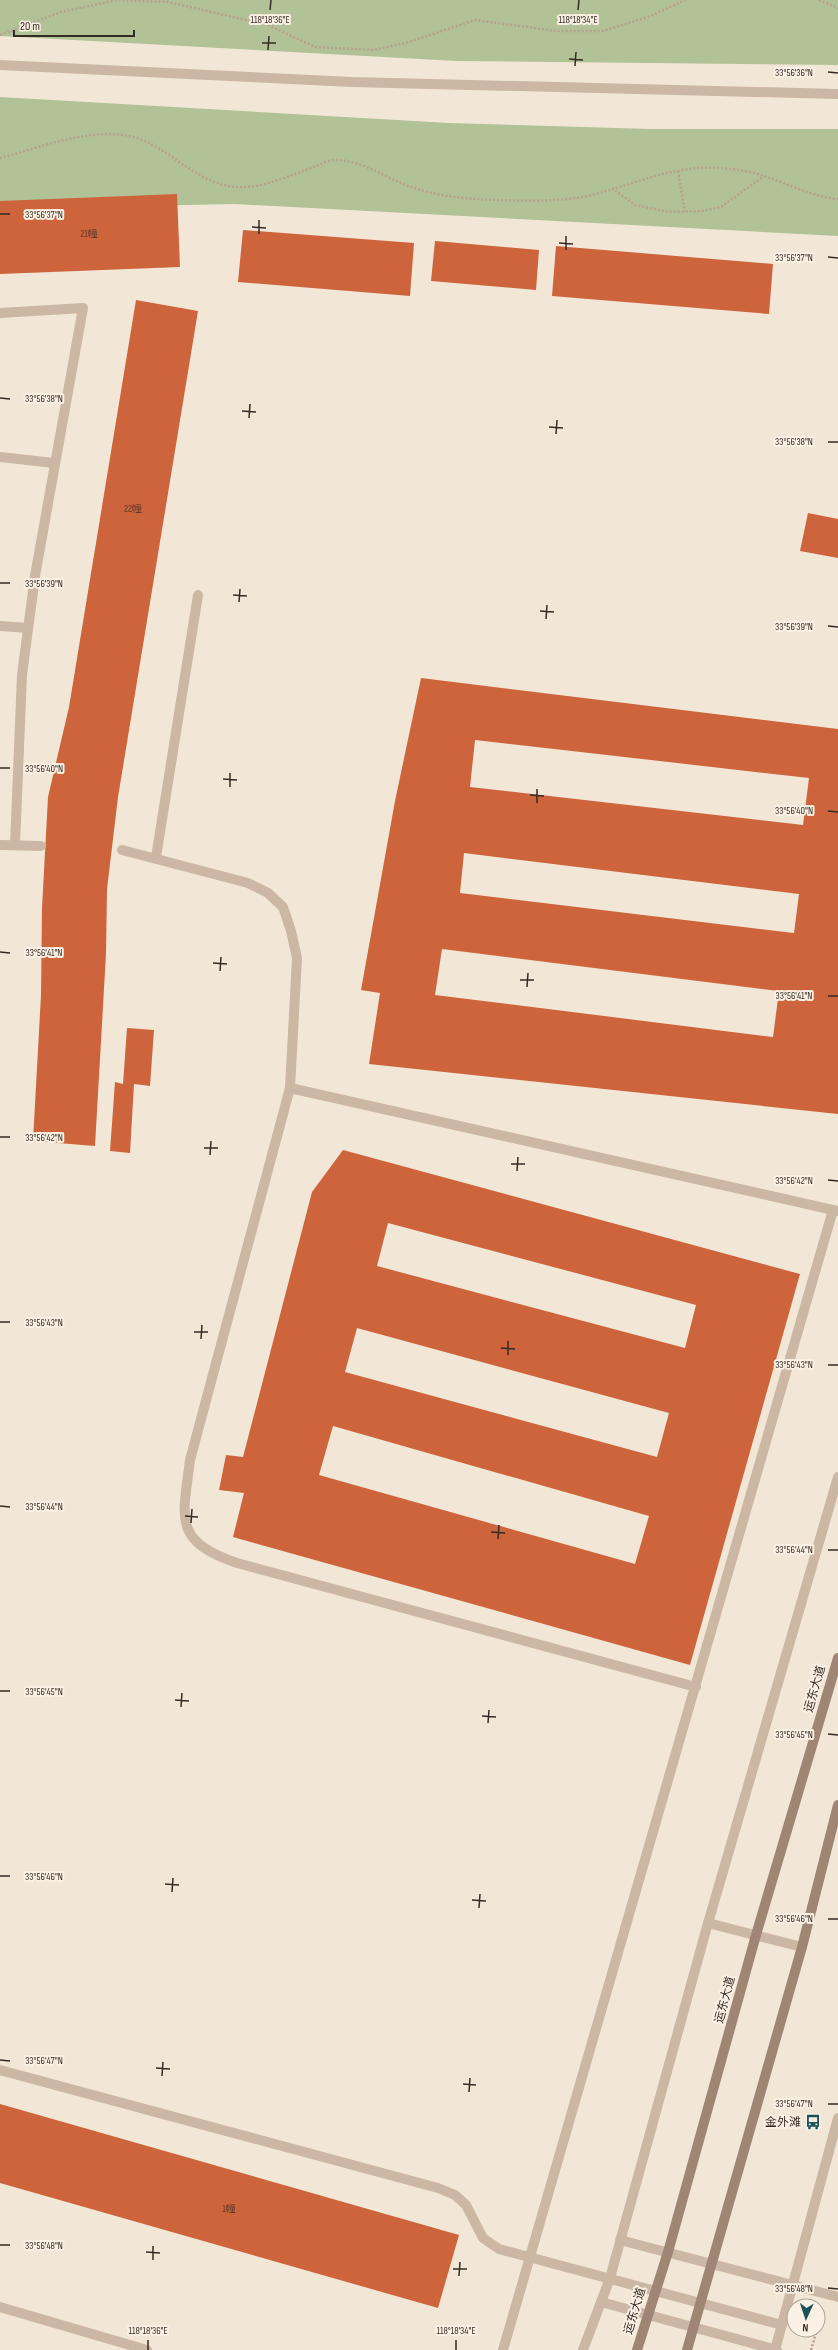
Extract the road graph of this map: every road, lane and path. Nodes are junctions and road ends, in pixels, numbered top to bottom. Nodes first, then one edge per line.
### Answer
1 (685, 0) edge
2 (819, 0) edge
3 (838, 8) edge
4 (0, 35) edge
5 (0, 65) edge
6 (838, 94) edge
7 (0, 158) edge
8 (678, 171) junction
9 (765, 176) junction
10 (612, 188) junction
11 (838, 199) edge
12 (685, 212) junction
13 (0, 313) edge
14 (0, 457) edge
15 (54, 463) junction
16 (198, 595) dead end
17 (0, 626) edge
18 (28, 628) junction
19 (14, 844) junction
20 (0, 845) edge
21 (41, 846) dead end
22 (122, 850) dead end
23 (156, 857) junction
24 (290, 1088) junction
25 (835, 1210) edge
26 (838, 1477) edge
27 (838, 1658) edge
28 (696, 1687) junction
29 (838, 1805) edge
30 (708, 1923) junction
31 (756, 1935) junction
32 (802, 1947) junction
33 (0, 2070) edge
34 (838, 2118) edge
35 (620, 2240) junction
36 (668, 2252) junction
37 (530, 2258) junction
38 (712, 2264) junction
39 (610, 2278) junction
40 (793, 2285) junction
41 (655, 2289) junction
42 (838, 2298) edge
43 (601, 2302) junction
44 (700, 2302) junction
45 (0, 2307) edge
46 (647, 2316) junction
47 (782, 2325) junction
48 (694, 2327) junction
49 (815, 2338) edge
50 (147, 2350) edge
51 (503, 2350) edge
52 (583, 2350) edge
53 (637, 2350) edge
54 (687, 2350) edge
55 (776, 2350) edge
56 (811, 2350) edge

1 - 4 path
2 - 3 path
5 - 6 street
7 - 10 path
8 - 9 path
8 - 10 path
8 - 12 path
9 - 11 path
9 - 12 path
10 - 12 path
13 - 15 street
14 - 15 street
15 - 18 street
16 - 23 street
17 - 18 street
18 - 19 street
19 - 20 street
19 - 21 street
22 - 23 street
23 - 24 street
24 - 25 street
24 - 28 street
25 - 28 street
26 - 30 street
27 - 31 main road, 运东大道
28 - 37 street
29 - 32 main road
30 - 31 street
30 - 35 street
31 - 32 street
31 - 36 main road, 运东大道
32 - 38 main road
33 - 37 street
34 - 40 street
35 - 36 street
35 - 39 street
36 - 38 street
36 - 41 main road, 运东大道
37 - 39 street
37 - 51 street
38 - 40 street
38 - 44 main road
39 - 41 street
39 - 43 street
40 - 42 street
40 - 47 street
41 - 44 street
41 - 46 main road, 运东大道
43 - 46 street
43 - 52 street
44 - 47 street
44 - 48 main road
45 - 50 street
46 - 48 street
46 - 53 main road, 运东大道
47 - 55 street
48 - 54 main road
48 - 55 street
49 - 56 path

